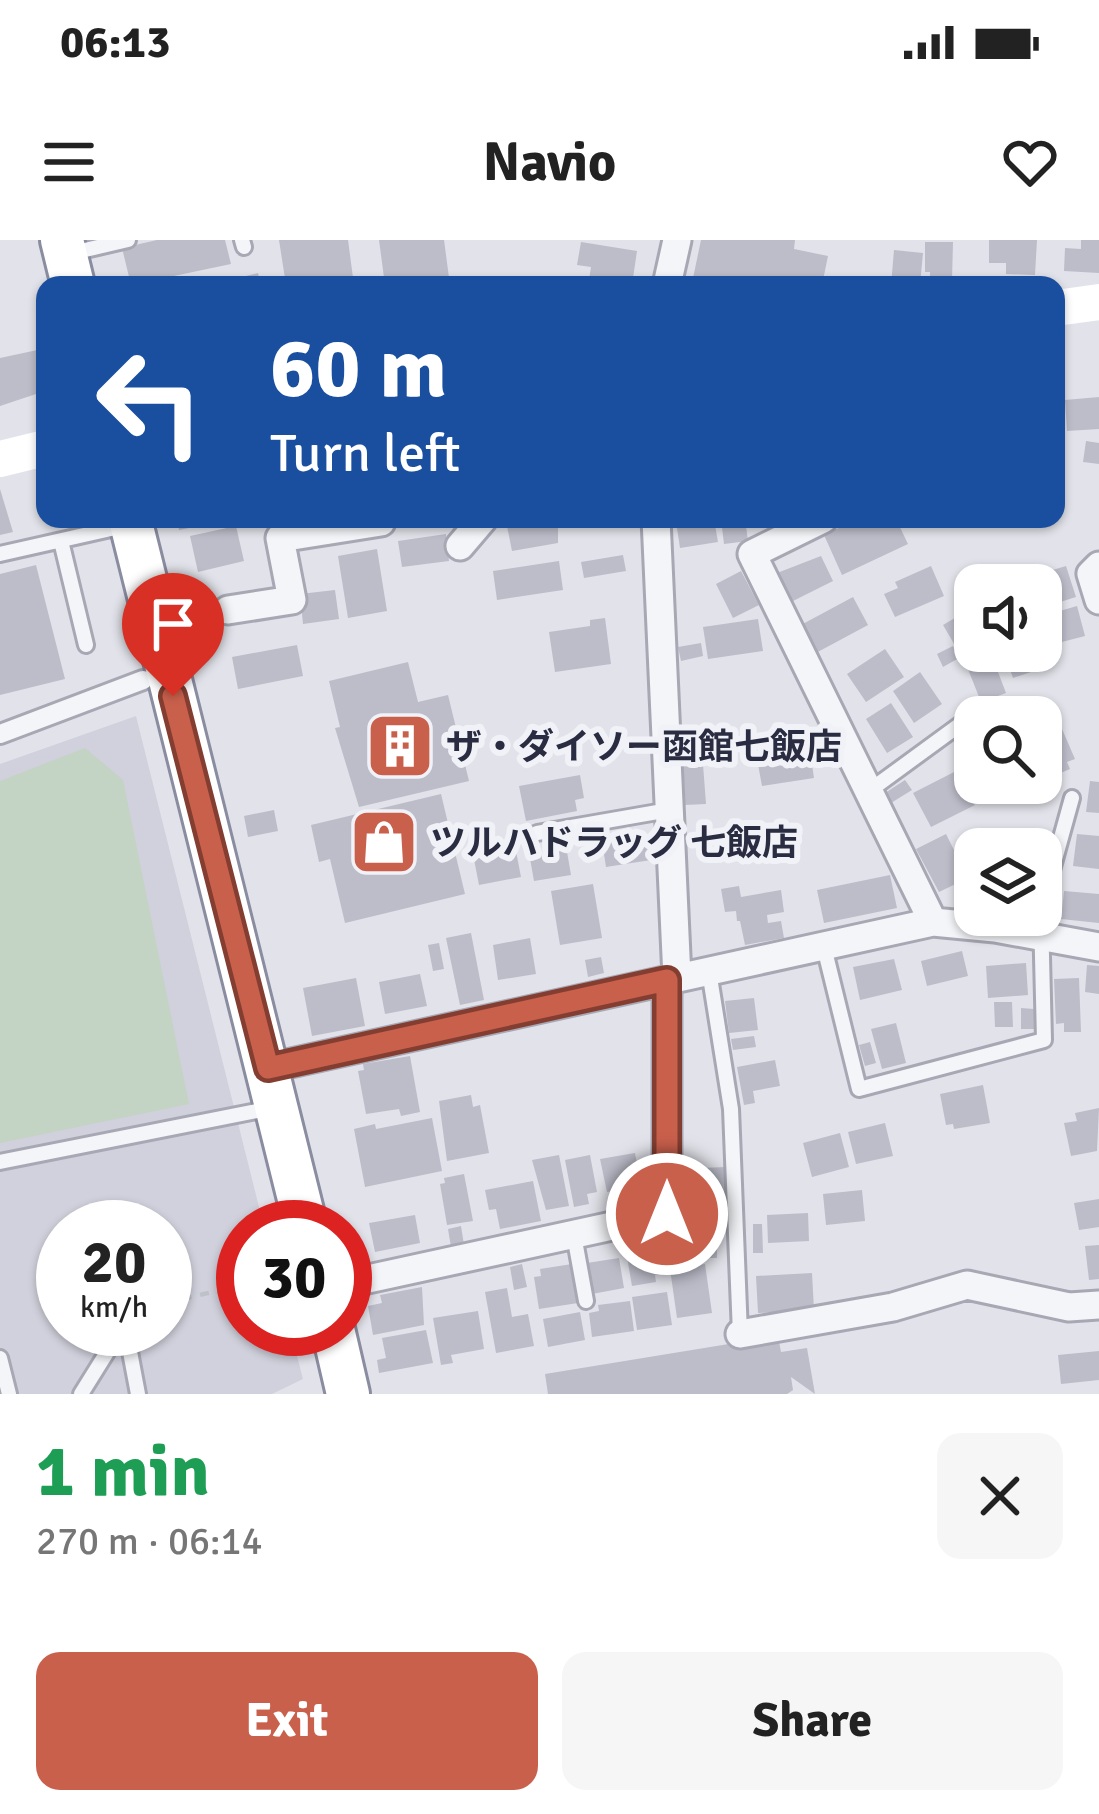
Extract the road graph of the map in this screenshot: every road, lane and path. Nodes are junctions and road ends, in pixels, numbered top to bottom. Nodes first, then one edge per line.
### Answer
1 (128, 240) edge
2 (676, 240) edge
3 (67, 260) edge
4 (670, 276) edge
5 (1099, 302) edge
6 (1065, 307) edge
7 (36, 450) edge
8 (0, 459) edge
9 (109, 528) edge
10 (133, 528) edge
11 (347, 528) edge
12 (475, 528) edge
13 (656, 528) edge
14 (805, 528) edge
15 (62, 541) junction
16 (460, 546) dead end
17 (0, 554) edge
18 (1099, 566) edge
19 (1099, 600) edge
20 (228, 610) dead end
21 (86, 645) dead end
22 (143, 680) dead end
23 (954, 730) edge
24 (0, 734) edge
25 (868, 792) junction
26 (1072, 798) dead end
27 (670, 810) junction
28 (537, 833) dead end
29 (1062, 836) edge
30 (933, 922) junction
31 (954, 922) edge
32 (1062, 931) edge
33 (1041, 936) edge
34 (824, 947) junction
35 (1099, 947) edge
36 (709, 971) junction
37 (672, 979) junction
38 (273, 1087) junction
39 (0, 1162) edge
40 (300, 1200) edge
41 (574, 1234) junction
42 (372, 1278) edge
43 (586, 1300) dead end
44 (1099, 1305) edge
45 (740, 1334) joint
46 (106, 1356) edge
47 (128, 1356) edge
48 (339, 1356) edge
49 (0, 1358) edge
50 (9, 1394) edge
51 (81, 1394) edge
52 (139, 1394) edge
53 (348, 1394) edge

1 - 3 lane
2 - 4 street
5 - 6 main road
7 - 8 main road
9 - 15 lane
10 - 38 highway
11 - 20 street
12 - 16 street
13 - 27 street
14 - 25 street
15 - 17 lane
15 - 21 lane
18 - 19 street
22 - 24 street
23 - 25 lane
25 - 30 street
26 - 29 lane
27 - 28 lane
27 - 37 street
30 - 31 street
30 - 34 street
32 - 35 street
33 - 34 lane
34 - 36 street
36 - 37 street
36 - 45 lane
37 - 38 street
37 - 41 street
38 - 39 lane
38 - 40 highway
41 - 42 street
41 - 43 lane
44 - 45 street
46 - 51 lane
47 - 52 lane
48 - 53 highway
49 - 50 lane

